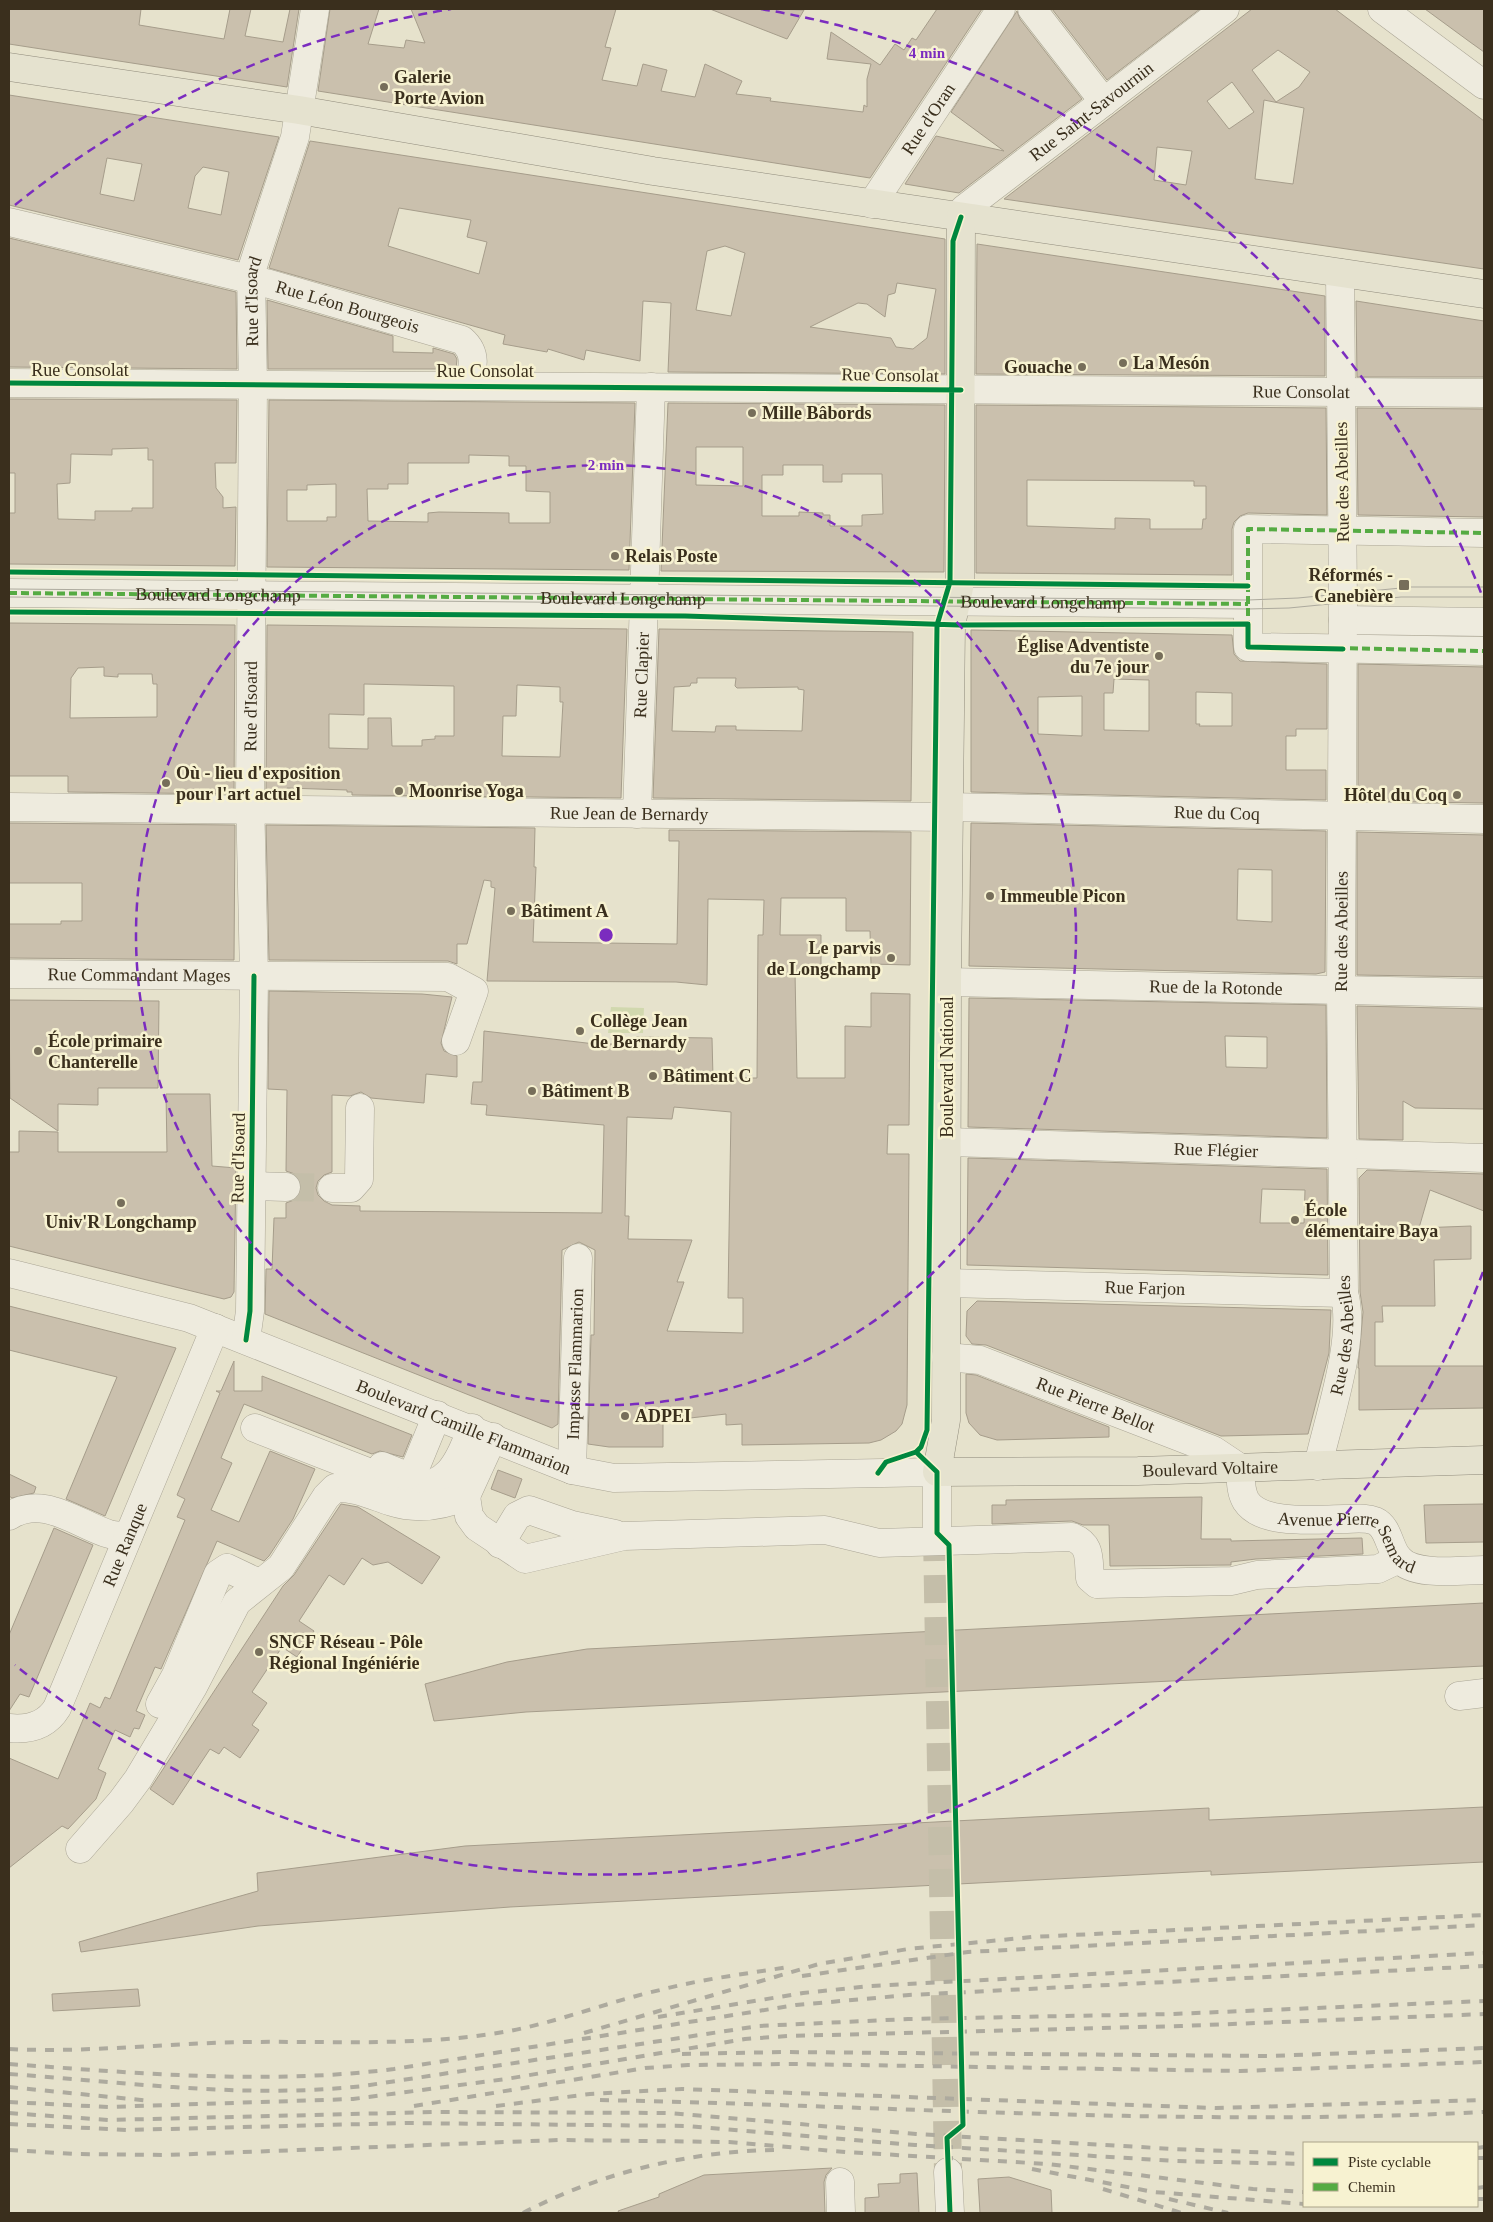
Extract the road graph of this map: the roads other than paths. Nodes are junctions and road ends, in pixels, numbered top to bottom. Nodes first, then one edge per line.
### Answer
1 (315, 9) edge
2 (1001, 9) edge
3 (1032, 9) edge
4 (1225, 9) edge
5 (1382, 9) edge
6 (9, 68) edge
7 (1484, 85) edge
8 (1104, 102) junction
9 (299, 110) junction
10 (872, 204) junction
11 (961, 217) junction
12 (9, 222) edge
13 (1340, 273) junction
14 (251, 280) junction
15 (1484, 294) edge
16 (9, 383) edge
17 (467, 384) junction
18 (253, 385) junction
19 (651, 387) junction
20 (961, 390) junction
21 (1341, 393) junction
22 (1484, 393) edge
23 (1343, 529) junction
24 (1484, 533) edge
25 (9, 593) edge
26 (250, 595) junction
27 (644, 599) junction
28 (955, 602) junction
29 (1242, 604) junction
30 (1343, 620) junction
31 (1484, 622) edge
32 (1343, 648) junction
33 (1484, 651) edge
34 (9, 807) edge
35 (250, 810) junction
36 (949, 812) junction
37 (637, 814) junction
38 (1342, 816) junction
39 (1484, 819) edge
40 (9, 974) edge
41 (254, 976) junction
42 (947, 982) junction
43 (1341, 989) junction
44 (1484, 993) edge
45 (456, 1041) dead end
46 (360, 1108) dead end
47 (947, 1142) junction
48 (1343, 1154) junction
49 (1484, 1158) edge
50 (252, 1186) junction
51 (286, 1187) tunnel mouth
52 (332, 1188) tunnel mouth
53 (578, 1258) dead end
54 (9, 1273) edge
55 (946, 1283) junction
56 (1344, 1293) junction
57 (215, 1328) junction
58 (246, 1340) junction
59 (946, 1357) junction
60 (437, 1415) junction
61 (482, 1433) junction
62 (1484, 1460) edge
63 (1318, 1466) junction
64 (1240, 1468) junction
65 (572, 1470) junction
66 (937, 1472) junction
67 (466, 1496) junction
68 (9, 1516) edge
69 (937, 1532) tunnel mouth
70 (128, 1536) junction
71 (624, 1536) junction
72 (500, 1544) junction
73 (1399, 1560) junction
74 (1484, 1570) edge
75 (258, 1583) junction
76 (160, 1704) dead end
77 (9, 1728) edge
78 (80, 1849) dead end
79 (948, 2172) tunnel mouth
80 (840, 2182) dead end
81 (841, 2213) edge
82 (950, 2213) edge

1 - 9 street, Rue d'Isoard
2 - 10 street, Rue d'Oran
3 - 8 street
4 - 8 street, Rue Saint-Savournin
5 - 7 street
6 - 9 main road
8 - 11 street, Rue Saint-Savournin
9 - 10 main road
9 - 14 street, Rue d'Isoard
10 - 11 main road
11 - 13 main road
11 - 20 main road, Boulevard National
12 - 14 street, Rue Léon Bourgeois
13 - 15 main road
13 - 21 street, Rue des Abeilles
14 - 17 street, Rue Léon Bourgeois
14 - 18 street, Rue d'Isoard
16 - 18 street, Rue Consolat
17 - 18 street, Rue Consolat
17 - 19 street, Rue Consolat
18 - 26 street, Rue d'Isoard
19 - 20 street, Rue Consolat
19 - 27 street, Rue Clapier
20 - 21 street, Rue Consolat
20 - 28 main road, Boulevard National
21 - 22 street, Rue Consolat
21 - 23 street, Rue des Abeilles
23 - 24 street
23 - 29 street
23 - 30 street, Rue des Abeilles
25 - 26 street, Boulevard Longchamp
26 - 27 street, Boulevard Longchamp
26 - 35 street, Rue d'Isoard
27 - 28 street, Boulevard Longchamp
27 - 37 street, Rue Clapier
28 - 29 street, Boulevard Longchamp
28 - 36 main road, Boulevard National
29 - 32 street
30 - 31 street
30 - 32 street, Rue des Abeilles
32 - 33 street
32 - 38 street, Rue des Abeilles
34 - 35 street, Rue Jean de Bernardy
35 - 37 street, Rue Jean de Bernardy
35 - 41 street, Rue d'Isoard
36 - 37 street, Rue Jean de Bernardy
36 - 38 street, Rue du Coq
36 - 42 main road, Boulevard National
38 - 39 street, Rue du Coq
38 - 43 street, Rue des Abeilles
40 - 41 street, Rue Commandant Mages
41 - 45 street, Rue Commandant Mages
41 - 50 street, Rue d'Isoard
42 - 43 street, Rue de la Rotonde
42 - 47 main road, Boulevard National
43 - 44 street, Rue de la Rotonde
43 - 48 street, Rue des Abeilles
46 - 52 street
47 - 48 street, Rue Flégier
47 - 55 main road, Boulevard National
48 - 49 street, Rue Flégier
48 - 56 street, Rue des Abeilles
50 - 51 street
50 - 58 street, Rue d'Isoard
53 - 65 street, Impasse Flammarion
54 - 57 street, Boulevard Camille Flammarion
55 - 56 street, Rue Farjon
55 - 59 main road, Boulevard National
56 - 63 street, Rue des Abeilles
57 - 58 street, Boulevard Camille Flammarion
57 - 70 street, Rue Ranque
58 - 60 street, Boulevard Camille Flammarion
59 - 64 street, Rue Pierre Bellot
59 - 66 main road, Boulevard National
60 - 61 street, Boulevard Camille Flammarion
60 - 61 street
61 - 65 street, Boulevard Camille Flammarion
61 - 67 street
62 - 63 main road, Boulevard Voltaire
63 - 64 main road, Boulevard Voltaire
64 - 66 main road, Boulevard Voltaire
64 - 73 street, Avenue Pierre Semard
65 - 66 street, Boulevard Camille Flammarion
66 - 69 street, Boulevard National
67 - 72 street
67 - 75 street
68 - 70 street
70 - 77 street, Rue Ranque
71 - 72 street
71 - 72 street
71 - 73 street
73 - 74 street, Avenue Pierre Semard
75 - 76 street
75 - 78 street
79 - 82 street
80 - 81 street

